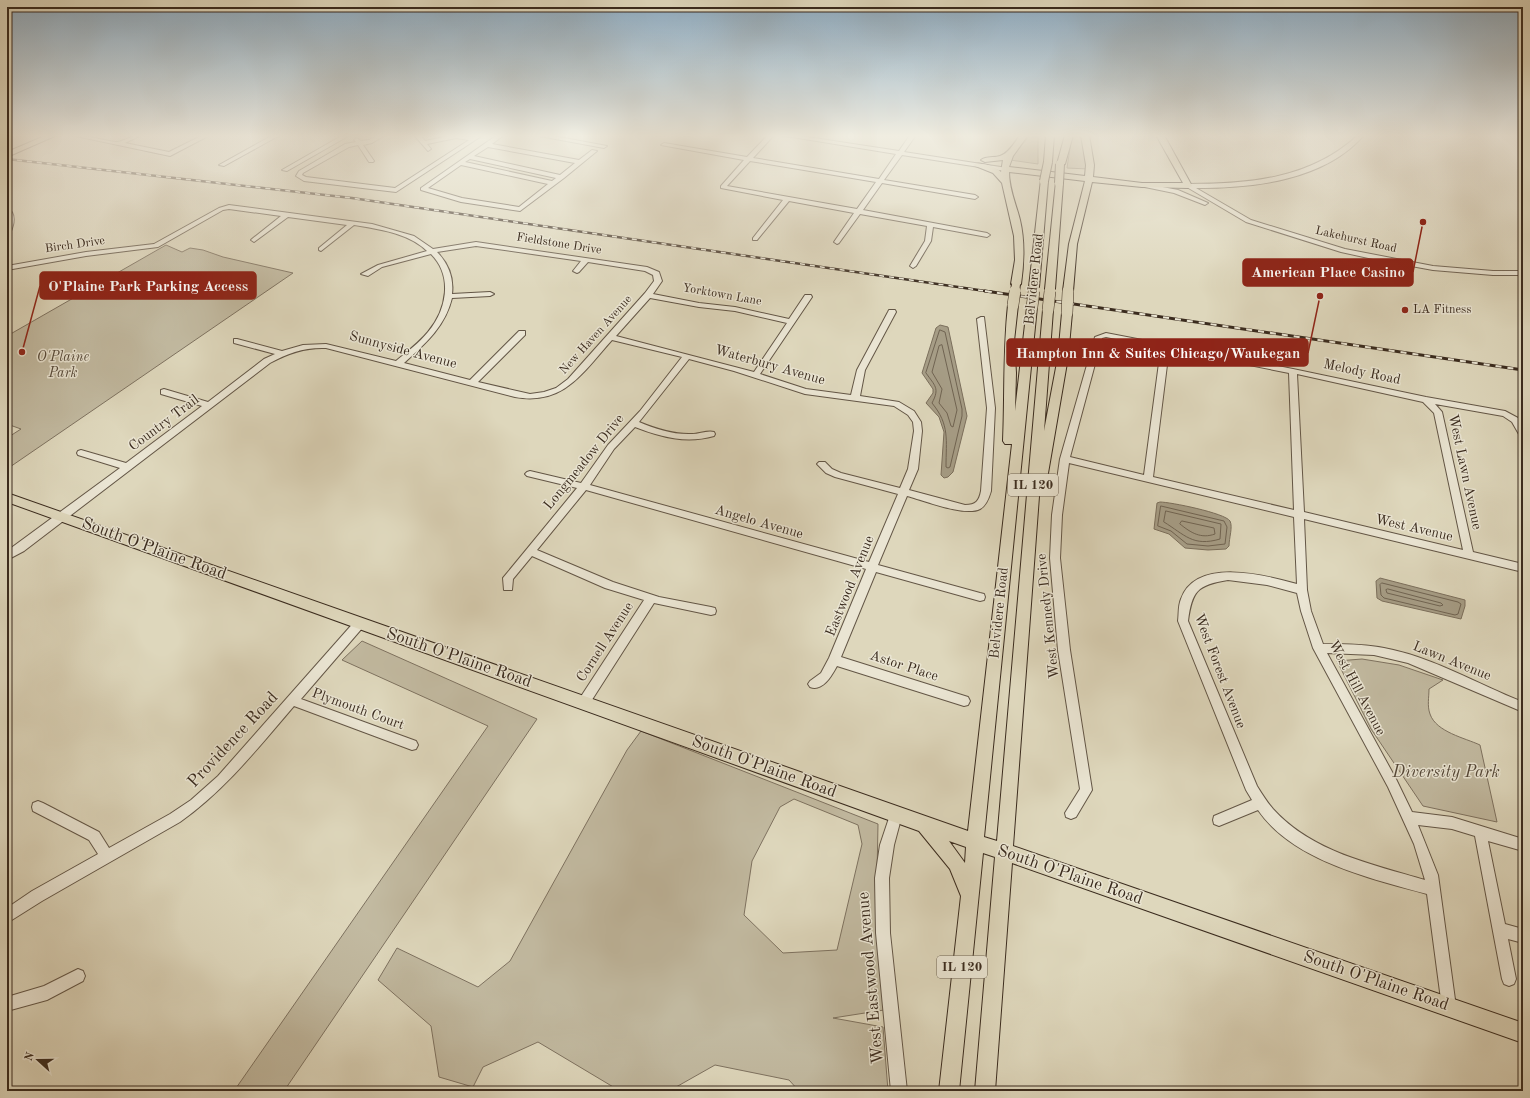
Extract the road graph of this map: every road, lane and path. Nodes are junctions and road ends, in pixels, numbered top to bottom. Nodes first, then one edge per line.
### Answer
1 (365, 186) edge
2 (402, 186) edge
3 (427, 186) edge
4 (549, 186) edge
5 (723, 186) edge
6 (876, 186) edge
7 (911, 186) edge
8 (1006, 186) edge
9 (1044, 186) edge
10 (1059, 186) edge
11 (1087, 186) edge
12 (1094, 186) edge
13 (1144, 186) edge
14 (1188, 186) joint
15 (1086, 194) junction
16 (975, 197) dead end
17 (787, 199) junction
18 (1206, 203) junction
19 (7, 210) edge
20 (858, 212) junction
21 (1236, 214) junction
22 (287, 215) junction
23 (352, 224) junction
24 (930, 225) junction
25 (7, 233) edge
26 (987, 236) dead end
27 (754, 239) dead end
28 (254, 240) dead end
29 (837, 242) dead end
30 (322, 249) dead end
31 (433, 251) junction
32 (586, 260) junction
33 (913, 266) dead end
34 (7, 268) edge
35 (577, 271) dead end
36 (1523, 272) edge
37 (365, 274) dead end
38 (490, 294) dead end
39 (648, 295) junction
40 (448, 296) junction
41 (808, 297) dead end
42 (892, 312) dead end
43 (981, 319) dead end
44 (792, 322) junction
45 (522, 333) dead end
46 (611, 337) junction
47 (1116, 337) joint
48 (237, 341) dead end
49 (1165, 347) junction
50 (282, 353) junction
51 (686, 357) junction
52 (398, 364) junction
53 (1293, 371) junction
54 (756, 374) junction
55 (472, 383) junction
56 (164, 392) dead end
57 (515, 394) joint
58 (855, 398) junction
59 (1426, 400) junction
60 (208, 405) junction
61 (633, 423) junction
62 (711, 434) dead end
63 (1523, 434) edge
64 (81, 452) dead end
65 (1065, 459) junction
66 (822, 464) dead end
67 (127, 467) junction
68 (530, 474) dead end
69 (1148, 480) junction
70 (584, 486) junction
71 (903, 492) junction
72 (7, 496) edge
73 (1299, 515) junction
74 (62, 516) junction
75 (1006, 542) junction
76 (531, 552) junction
77 (1469, 555) junction
78 (7, 556) edge
79 (1026, 566) junction
80 (872, 568) junction
81 (1523, 568) edge
82 (508, 587) dead end
83 (1302, 590) junction
84 (980, 597) dead end
85 (651, 598) junction
86 (711, 611) dead end
87 (360, 623) junction
88 (1319, 648) junction
89 (834, 660) junction
90 (814, 684) dead end
91 (293, 701) junction
92 (964, 701) dead end
93 (584, 702) junction
94 (1523, 707) edge
95 (412, 745) dead end
96 (1259, 803) junction
97 (38, 806) dead end
98 (1071, 813) dead end
99 (896, 815) junction
100 (1408, 818) junction
101 (1219, 820) dead end
102 (925, 825) junction
103 (1480, 831) junction
104 (975, 843) junction
105 (1523, 845) edge
106 (1004, 853) junction
107 (107, 856) junction
108 (1433, 889) junction
109 (970, 896) junction
110 (7, 916) edge
111 (1499, 928) junction
112 (1523, 936) edge
113 (78, 976) dead end
114 (1509, 979) dead end
115 (7, 1004) edge
116 (1449, 1007) junction
117 (1523, 1033) edge
118 (899, 1091) edge
119 (949, 1091) edge
120 (985, 1091) edge

1 - 2 street
3 - 4 street
5 - 17 street
6 - 20 street
7 - 16 street
8 - 75 main road, bridge
9 - 75 main road, Belvidere Road / IL 120, bridge
10 - 79 main road, Belvidere Road / IL 120, bridge
11 - 15 main road
12 - 15 main road
13 - 18 street
14 - 18 street, Lakehurst Road
14 - 21 street, Lakehurst Road
15 - 79 main road, bridge
17 - 20 street
17 - 27 street
18 - 21 street, Lakehurst Road
19 - 25 street
20 - 24 street
20 - 29 street
21 - 36 street, Lakehurst Road
22 - 23 street, Birch Drive
22 - 28 street
22 - 34 street, Birch Drive
23 - 30 street
23 - 31 street, Birch Drive
24 - 26 street
24 - 33 street
31 - 32 street, Fieldstone Drive
31 - 37 street, Fieldstone Drive
31 - 40 street
32 - 35 street
32 - 39 street, Fieldstone Drive
38 - 40 street
39 - 44 street, Yorktown Lane
39 - 46 street, New Haven Avenue
40 - 52 street
41 - 44 street
42 - 58 street
43 - 71 street
44 - 54 street
45 - 55 street
46 - 51 street, Waterbury Avenue
46 - 57 street, New Haven Avenue
47 - 49 street, Melody Road
47 - 65 street, West Kennedy Drive
48 - 50 street
49 - 53 street, Melody Road
49 - 69 street
50 - 52 street, Sunnyside Avenue
50 - 60 street, Country Trail
51 - 54 street, Waterbury Avenue
51 - 61 street, Longmeadow Drive
52 - 55 street, Sunnyside Avenue
53 - 59 street, Melody Road
53 - 73 street, West Hill Avenue
54 - 58 street, Waterbury Avenue
55 - 57 street, Sunnyside Avenue
56 - 60 street
58 - 71 street, Waterbury Avenue
59 - 63 street, Melody Road
59 - 77 street, West Lawn Avenue
60 - 67 street, Country Trail
61 - 62 street
61 - 70 street, Longmeadow Drive
64 - 67 street
65 - 69 street, West Avenue
65 - 98 street, West Kennedy Drive
66 - 71 street
67 - 74 street, Country Trail
68 - 70 street, Angelo Avenue
69 - 73 street, West Avenue
70 - 76 street, Longmeadow Drive
70 - 80 street, Angelo Avenue
71 - 80 street, Eastwood Avenue
72 - 74 main road, South O'Plaine Road
73 - 77 street, West Avenue
73 - 83 street, West Hill Avenue
74 - 78 street, Country Trail
74 - 87 main road, South O'Plaine Road
75 - 104 main road, Belvidere Road / IL 120
76 - 82 street, Longmeadow Drive
76 - 85 street
77 - 81 street, West Avenue
79 - 106 main road, Belvidere Road / IL 120
80 - 84 street, Angelo Avenue
80 - 89 street, Eastwood Avenue
83 - 88 street, West Hill Avenue
83 - 96 street, West Forest Avenue
85 - 86 street
85 - 93 street, Cornell Avenue
87 - 91 street, Providence Road
87 - 93 main road, South O'Plaine Road
88 - 94 street, Lawn Avenue
88 - 100 street, West Hill Avenue
89 - 90 street, Eastwood Avenue
89 - 92 street, Astor Place
91 - 95 street, Plymouth Court
91 - 107 street, Providence Road
93 - 99 main road, South O'Plaine Road
96 - 101 street
96 - 108 street, West Forest Avenue
97 - 107 street
99 - 102 main road, South O'Plaine Road
99 - 118 street, West Eastwood Avenue
100 - 103 street
100 - 108 street, West Hill Avenue
102 - 104 main road, South O'Plaine Road
102 - 109 main road
103 - 105 street
103 - 111 street
104 - 106 main road, South O'Plaine Road
104 - 109 main road, Belvidere Road / IL 120
106 - 116 main road, South O'Plaine Road
106 - 120 main road, Belvidere Road / IL 120
107 - 110 street, Providence Road
108 - 116 street, West Hill Avenue
109 - 119 main road, Belvidere Road / IL 120
111 - 112 street
111 - 114 street
113 - 115 street
116 - 117 main road, South O'Plaine Road

